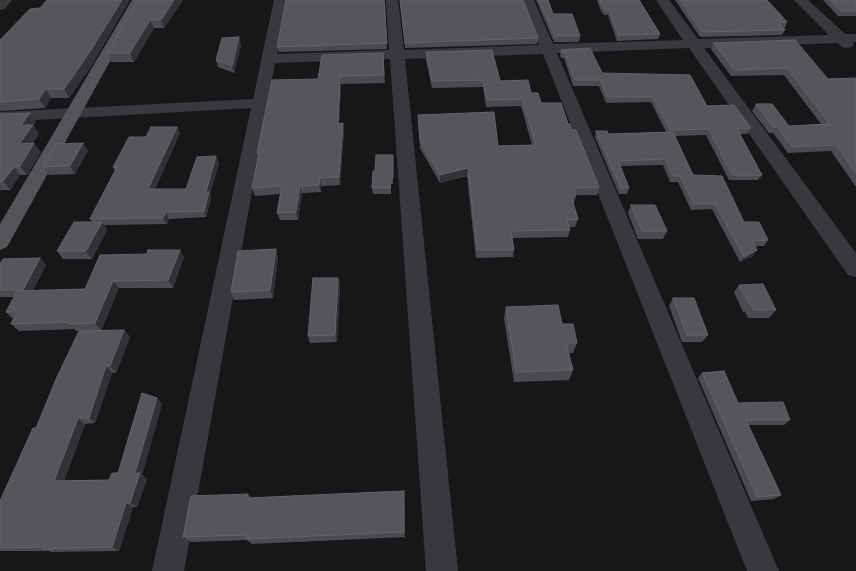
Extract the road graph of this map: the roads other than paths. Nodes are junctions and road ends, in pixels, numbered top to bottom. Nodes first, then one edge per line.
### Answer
1 (6, 0) edge
2 (138, 0) edge
3 (280, 0) edge
4 (392, 0) edge
5 (528, 0) edge
6 (662, 0) edge
7 (800, 0) edge
8 (0, 6) edge
9 (840, 38) junction
10 (856, 38) edge
11 (693, 44) junction
12 (547, 49) junction
13 (856, 53) edge
14 (396, 55) junction
15 (268, 60) junction
16 (259, 103) junction
17 (73, 114) junction
18 (0, 117) edge
19 (0, 242) edge
20 (856, 269) edge
21 (168, 571) edge
22 (442, 571) edge
23 (763, 571) edge

1 - 8 street
2 - 17 main road
3 - 15 street
4 - 14 street
5 - 12 street
6 - 11 street
7 - 9 street
9 - 10 street
9 - 11 street
9 - 13 street
11 - 12 street
11 - 20 street
12 - 14 street
12 - 23 street
14 - 15 street
14 - 22 street
15 - 16 street
16 - 17 street
16 - 21 street
17 - 18 street
17 - 19 main road

